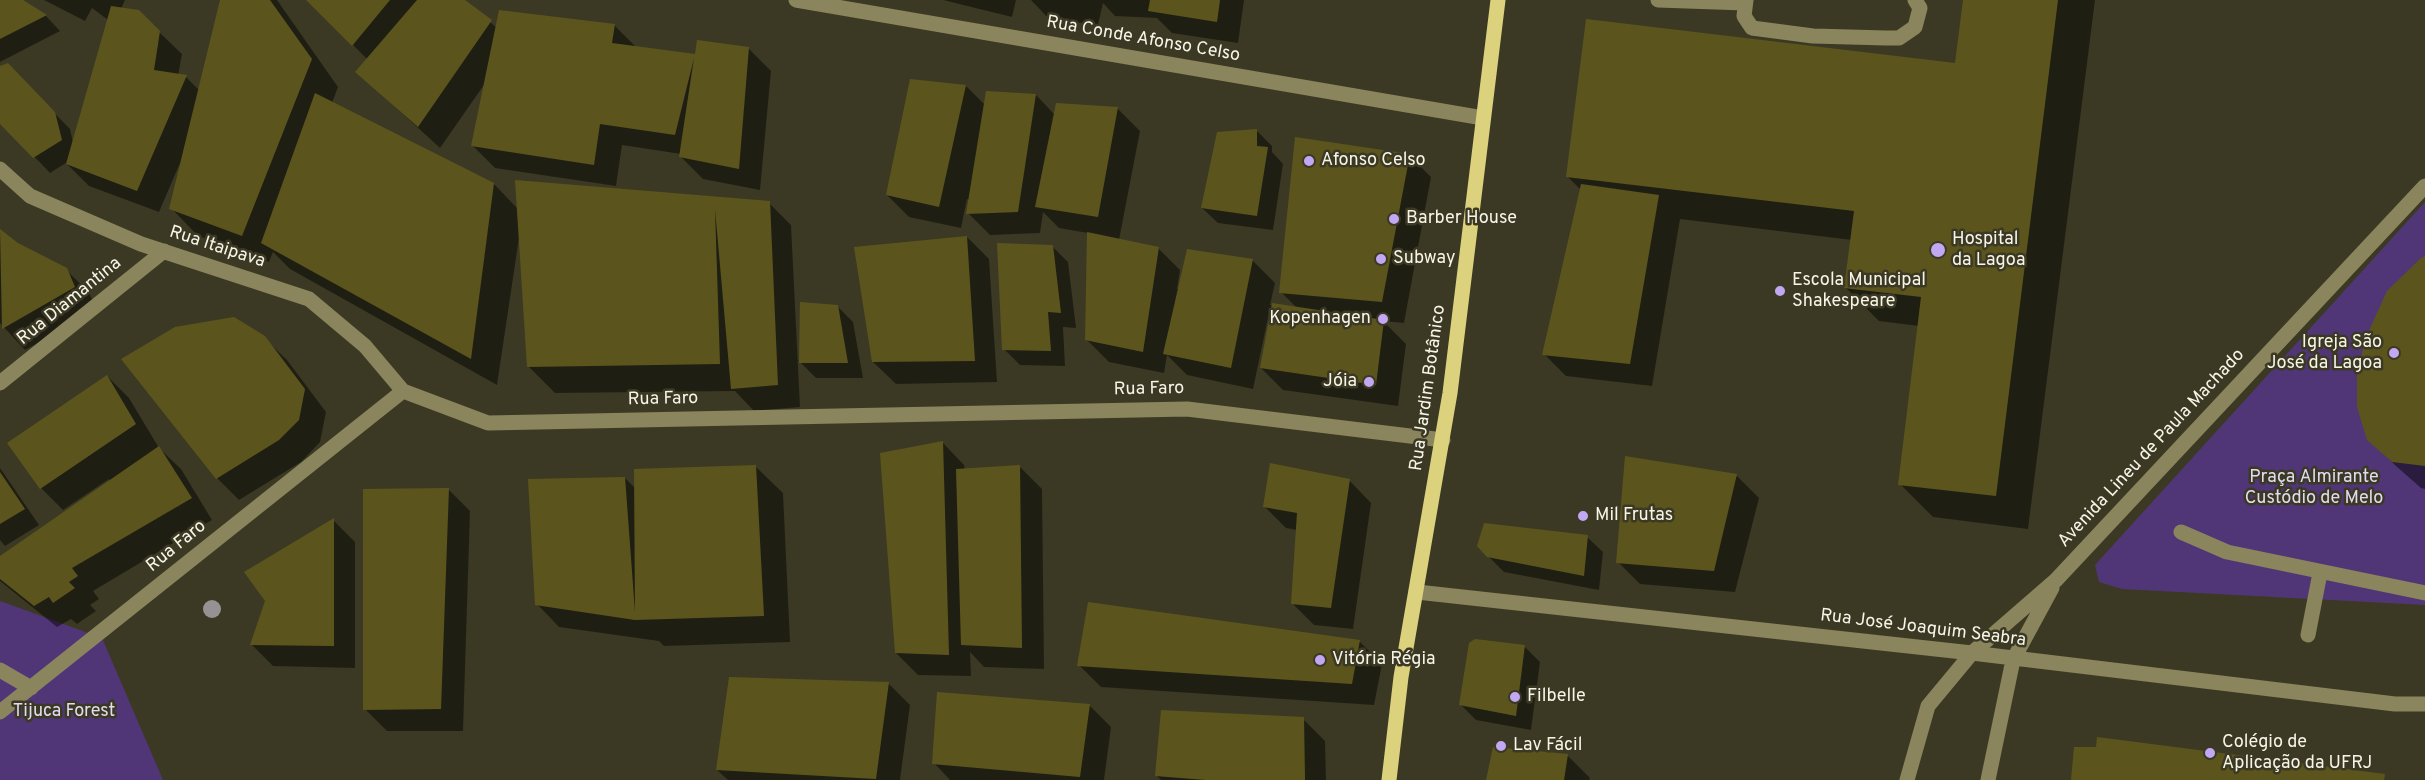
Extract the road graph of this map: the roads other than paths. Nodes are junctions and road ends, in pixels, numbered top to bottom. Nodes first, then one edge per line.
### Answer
1 (796, 0) edge
2 (1498, 0) edge
3 (1658, 0) edge
4 (1915, 0) edge
5 (1745, 1) edge
6 (1483, 118) junction
7 (0, 169) edge
8 (2425, 186) edge
9 (164, 251) junction
10 (0, 383) edge
11 (403, 390) junction
12 (1443, 440) junction
13 (2181, 532) dead end
14 (2319, 573) junction
15 (2056, 580) junction
16 (1417, 592) junction
17 (2425, 593) edge
18 (2308, 635) dead end
19 (1972, 653) junction
20 (2013, 660) junction
21 (0, 670) edge
22 (31, 688) junction
23 (2425, 704) edge
24 (0, 712) edge
25 (1389, 780) edge
26 (1907, 780) edge
27 (1988, 780) edge

1 - 6 street, Rua Conde Afonso Celso
2 - 6 main road, Rua Jardim Botânico
3 - 5 street
4 - 5 street
6 - 12 main road, Rua Jardim Botânico
7 - 9 street, Rua Itaipava
8 - 15 street, Avenida Lineu de Paula Machado
9 - 10 street, Rua Diamantina
9 - 11 street, Rua Itaipava
11 - 12 street, Rua Faro
11 - 22 street, Rua Faro
12 - 16 main road, Rua Jardim Botânico
13 - 14 street
14 - 17 street
14 - 18 street
15 - 19 street, Avenida Lineu de Paula Machado
15 - 20 street, Avenida Lineu de Paula Machado
16 - 19 street, Rua José Joaquim Seabra
16 - 25 main road, Rua Jardim Botânico
19 - 20 street, Rua José Joaquim Seabra
19 - 26 street, Avenida Lineu de Paula Machado
20 - 23 street, Rua José Joaquim Seabra
20 - 27 street, Avenida Lineu de Paula Machado
21 - 22 street
22 - 24 street, Rua Faro

